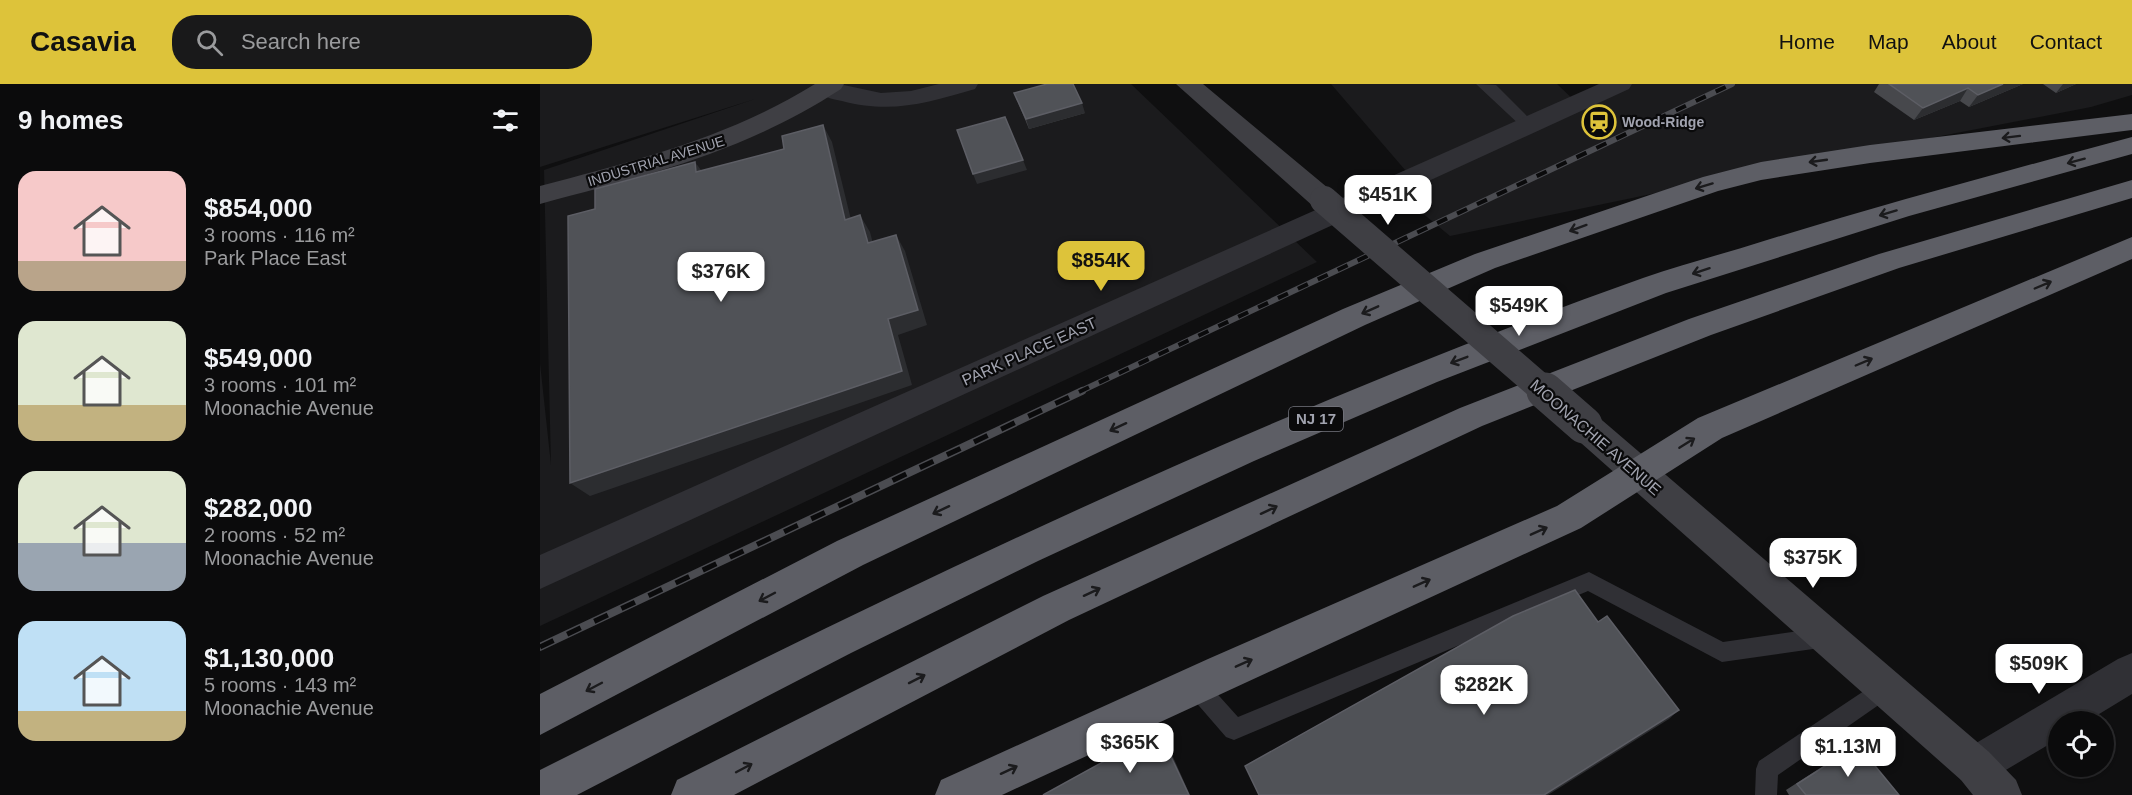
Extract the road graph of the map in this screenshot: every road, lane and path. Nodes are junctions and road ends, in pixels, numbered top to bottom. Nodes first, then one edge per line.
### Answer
1 (966, 84) edge
2 (1188, 84) edge
3 (1483, 84) edge
4 (1620, 84) edge
5 (829, 86) edge
6 (2132, 122) edge
7 (1528, 125) junction
8 (2132, 146) edge
9 (2132, 189) edge
10 (540, 195) edge
11 (2132, 247) edge
12 (1423, 286) junction
13 (1637, 474) junction
14 (540, 572) edge
15 (1827, 637) junction
16 (2132, 672) edge
17 (1195, 685) junction
18 (1885, 688) junction
19 (540, 715) edge
20 (1975, 766) junction
21 (540, 792) edge
22 (692, 795) edge
23 (956, 795) edge
24 (1766, 795) edge
25 (2001, 795) edge

1 - 5 street
2 - 12 main road, MOONACHIE AVENUE, bridge
3 - 7 lane
4 - 7 street, PARK PLACE EAST
5 - 10 main road, INDUSTRIAL AVENUE
6 -> 12 highway
7 - 14 street, PARK PLACE EAST
8 -> 21 highway, NJ 17
22 -> 9 highway
13 -> 11 highway
12 - 13 main road, MOONACHIE AVENUE, bridge
12 -> 19 highway
13 - 15 main road, MOONACHIE AVENUE
17 -> 13 highway
15 - 17 lane
15 - 18 main road, MOONACHIE AVENUE
16 - 20 street
23 -> 17 highway
18 - 20 main road, MOONACHIE AVENUE
18 - 24 lane
20 - 25 main road, MOONACHIE AVENUE

